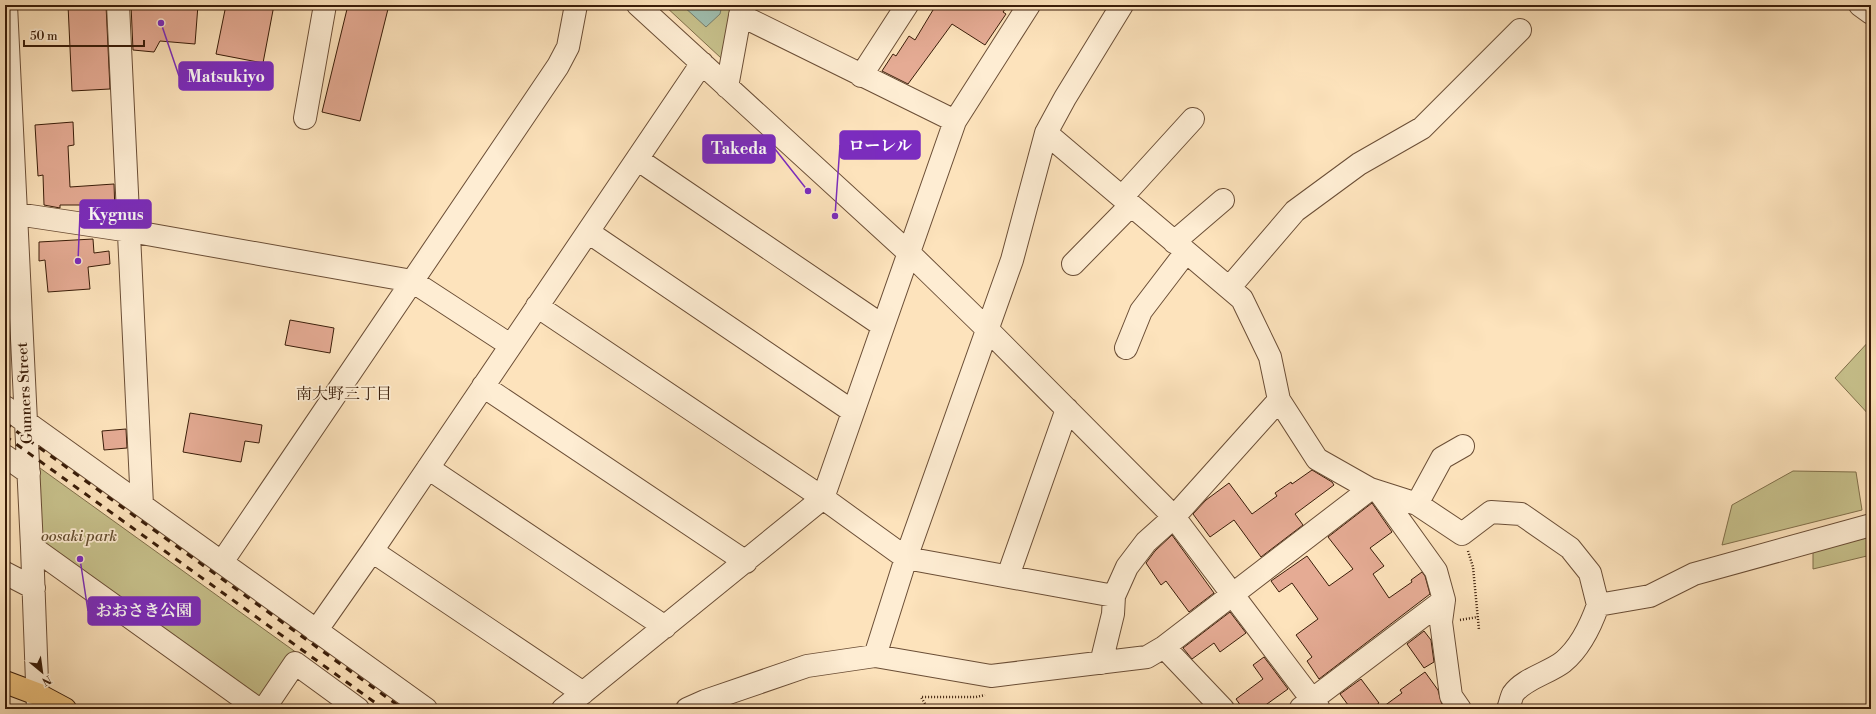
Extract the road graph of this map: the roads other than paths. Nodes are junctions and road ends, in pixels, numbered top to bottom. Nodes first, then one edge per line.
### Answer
1 (118, 5) edge
2 (325, 5) edge
3 (576, 5) edge
4 (638, 5) edge
5 (907, 5) edge
6 (1029, 5) edge
7 (1122, 5) edge
8 (1860, 5) edge
9 (741, 10) edge
10 (1871, 13) edge
11 (6, 18) edge
12 (1520, 30) dead end
13 (702, 63) junction
14 (861, 76) junction
15 (727, 87) junction
16 (305, 118) dead end
17 (1193, 118) dead end
18 (955, 121) junction
19 (1046, 133) junction
20 (637, 159) junction
21 (1223, 200) dead end
22 (1126, 201) junction
23 (17, 214) junction
24 (130, 231) junction
25 (588, 232) junction
26 (1180, 247) junction
27 (908, 253) junction
28 (1073, 264) dead end
29 (412, 281) junction
30 (1229, 288) junction
31 (537, 306) junction
32 (883, 326) junction
33 (988, 330) junction
34 (510, 345) junction
35 (1126, 348) dead end
36 (483, 386) junction
37 (1279, 400) junction
38 (5, 407) edge
39 (1067, 409) junction
40 (852, 411) junction
41 (26, 423) junction
42 (1463, 446) dead end
43 (5, 456) edge
44 (428, 468) junction
45 (29, 474) junction
46 (1375, 491) junction
47 (823, 498) junction
48 (1417, 504) junction
49 (142, 505) junction
50 (1174, 517) junction
51 (1871, 525) edge
52 (32, 547) junction
53 (372, 551) junction
54 (906, 558) junction
55 (222, 562) junction
56 (746, 562) junction
57 (5, 573) edge
58 (1008, 576) junction
59 (34, 588) junction
60 (1232, 595) junction
61 (1114, 596) junction
62 (1444, 600) junction
63 (1598, 605) junction
64 (665, 627) junction
65 (316, 630) junction
66 (1155, 652) junction
67 (875, 656) junction
68 (1100, 663) junction
69 (5, 682) edge
70 (583, 693) junction
71 (37, 702) edge
72 (1310, 706) edge
73 (66, 709) edge
74 (258, 709) edge
75 (264, 709) edge
76 (358, 709) edge
77 (426, 709) edge
78 (563, 709) edge
79 (687, 709) edge
80 (1206, 709) edge
81 (1223, 709) edge
82 (1460, 709) edge
83 (1508, 709) edge

1 - 24 street
2 - 16 street
3 - 29 street
4 - 13 street
5 - 14 street
6 - 18 street
7 - 19 street
8 - 10 street
9 - 14 street
9 - 15 street
11 - 23 street, Gunners Street
12 - 30 street
13 - 15 street
13 - 20 street
14 - 18 street
15 - 27 street
17 - 22 street
18 - 27 street
19 - 22 street
19 - 33 street
20 - 25 street
20 - 32 street
21 - 26 street
22 - 26 street
22 - 28 street
23 - 24 street
23 - 41 street, Gunners Street
24 - 29 street
24 - 49 street
25 - 31 street
25 - 40 street
26 - 30 street
26 - 35 street
27 - 32 street
27 - 33 street
29 - 34 street
29 - 55 street
30 - 37 street
31 - 34 street
31 - 47 street
32 - 40 street
33 - 39 street
33 - 54 street
34 - 36 street
36 - 44 street
36 - 56 street
37 - 46 street
37 - 50 street
38 - 41 street
39 - 50 street
39 - 58 street
40 - 47 street
41 - 45 street, Gunners Street
41 - 49 street
42 - 48 street
43 - 45 street
44 - 53 street
44 - 64 street
45 - 52 street, Gunners Street
46 - 48 street
46 - 60 street
46 - 62 street
47 - 54 street
47 - 56 street
48 - 63 street
49 - 55 street
50 - 60 street
50 - 61 street
51 - 63 street
52 - 59 street, Gunners Street
52 - 74 street
53 - 65 street
53 - 70 street
54 - 58 street
54 - 67 street
55 - 65 street
56 - 64 street
57 - 59 street
58 - 61 street
59 - 71 street, Gunners Street
60 - 66 street
60 - 72 street
61 - 68 street
62 - 72 street
62 - 82 street
63 - 83 street
64 - 70 street
65 - 77 street
66 - 68 street
66 - 80 street
66 - 81 street
67 - 68 street
67 - 79 street
69 - 71 main road
70 - 78 street
71 - 73 main road
75 - 76 street

